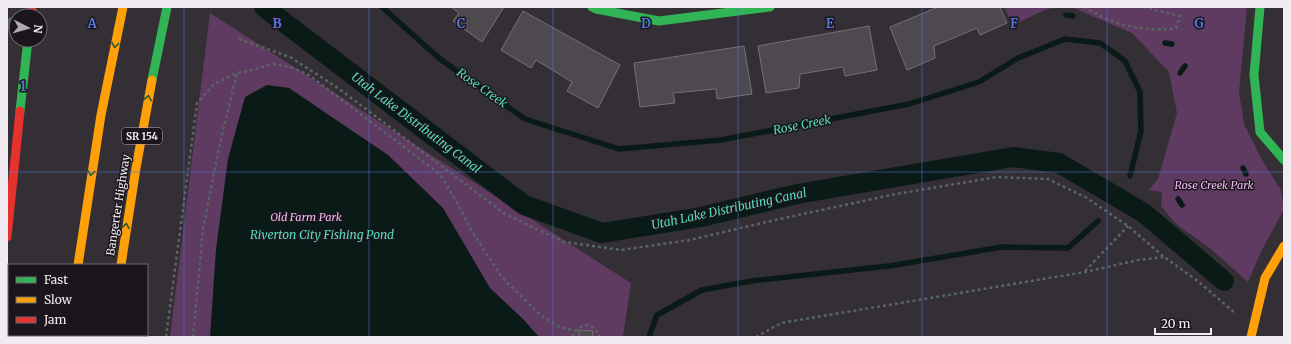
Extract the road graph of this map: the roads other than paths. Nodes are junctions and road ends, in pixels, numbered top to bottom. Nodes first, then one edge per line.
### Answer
1 (123, 7) edge
2 (168, 7) edge
3 (592, 7) edge
4 (770, 7) edge
5 (1260, 7) edge
6 (27, 48) edge
7 (1284, 160) edge
8 (7, 236) edge
9 (1284, 246) edge
10 (78, 264) edge
11 (121, 264) edge
12 (1252, 337) edge

1 -> 10 main road
11 -> 2 main road, Bangerter Highway / SR 154
3 - 4 main road
5 - 7 main road
6 - 8 main road
9 - 12 main road

